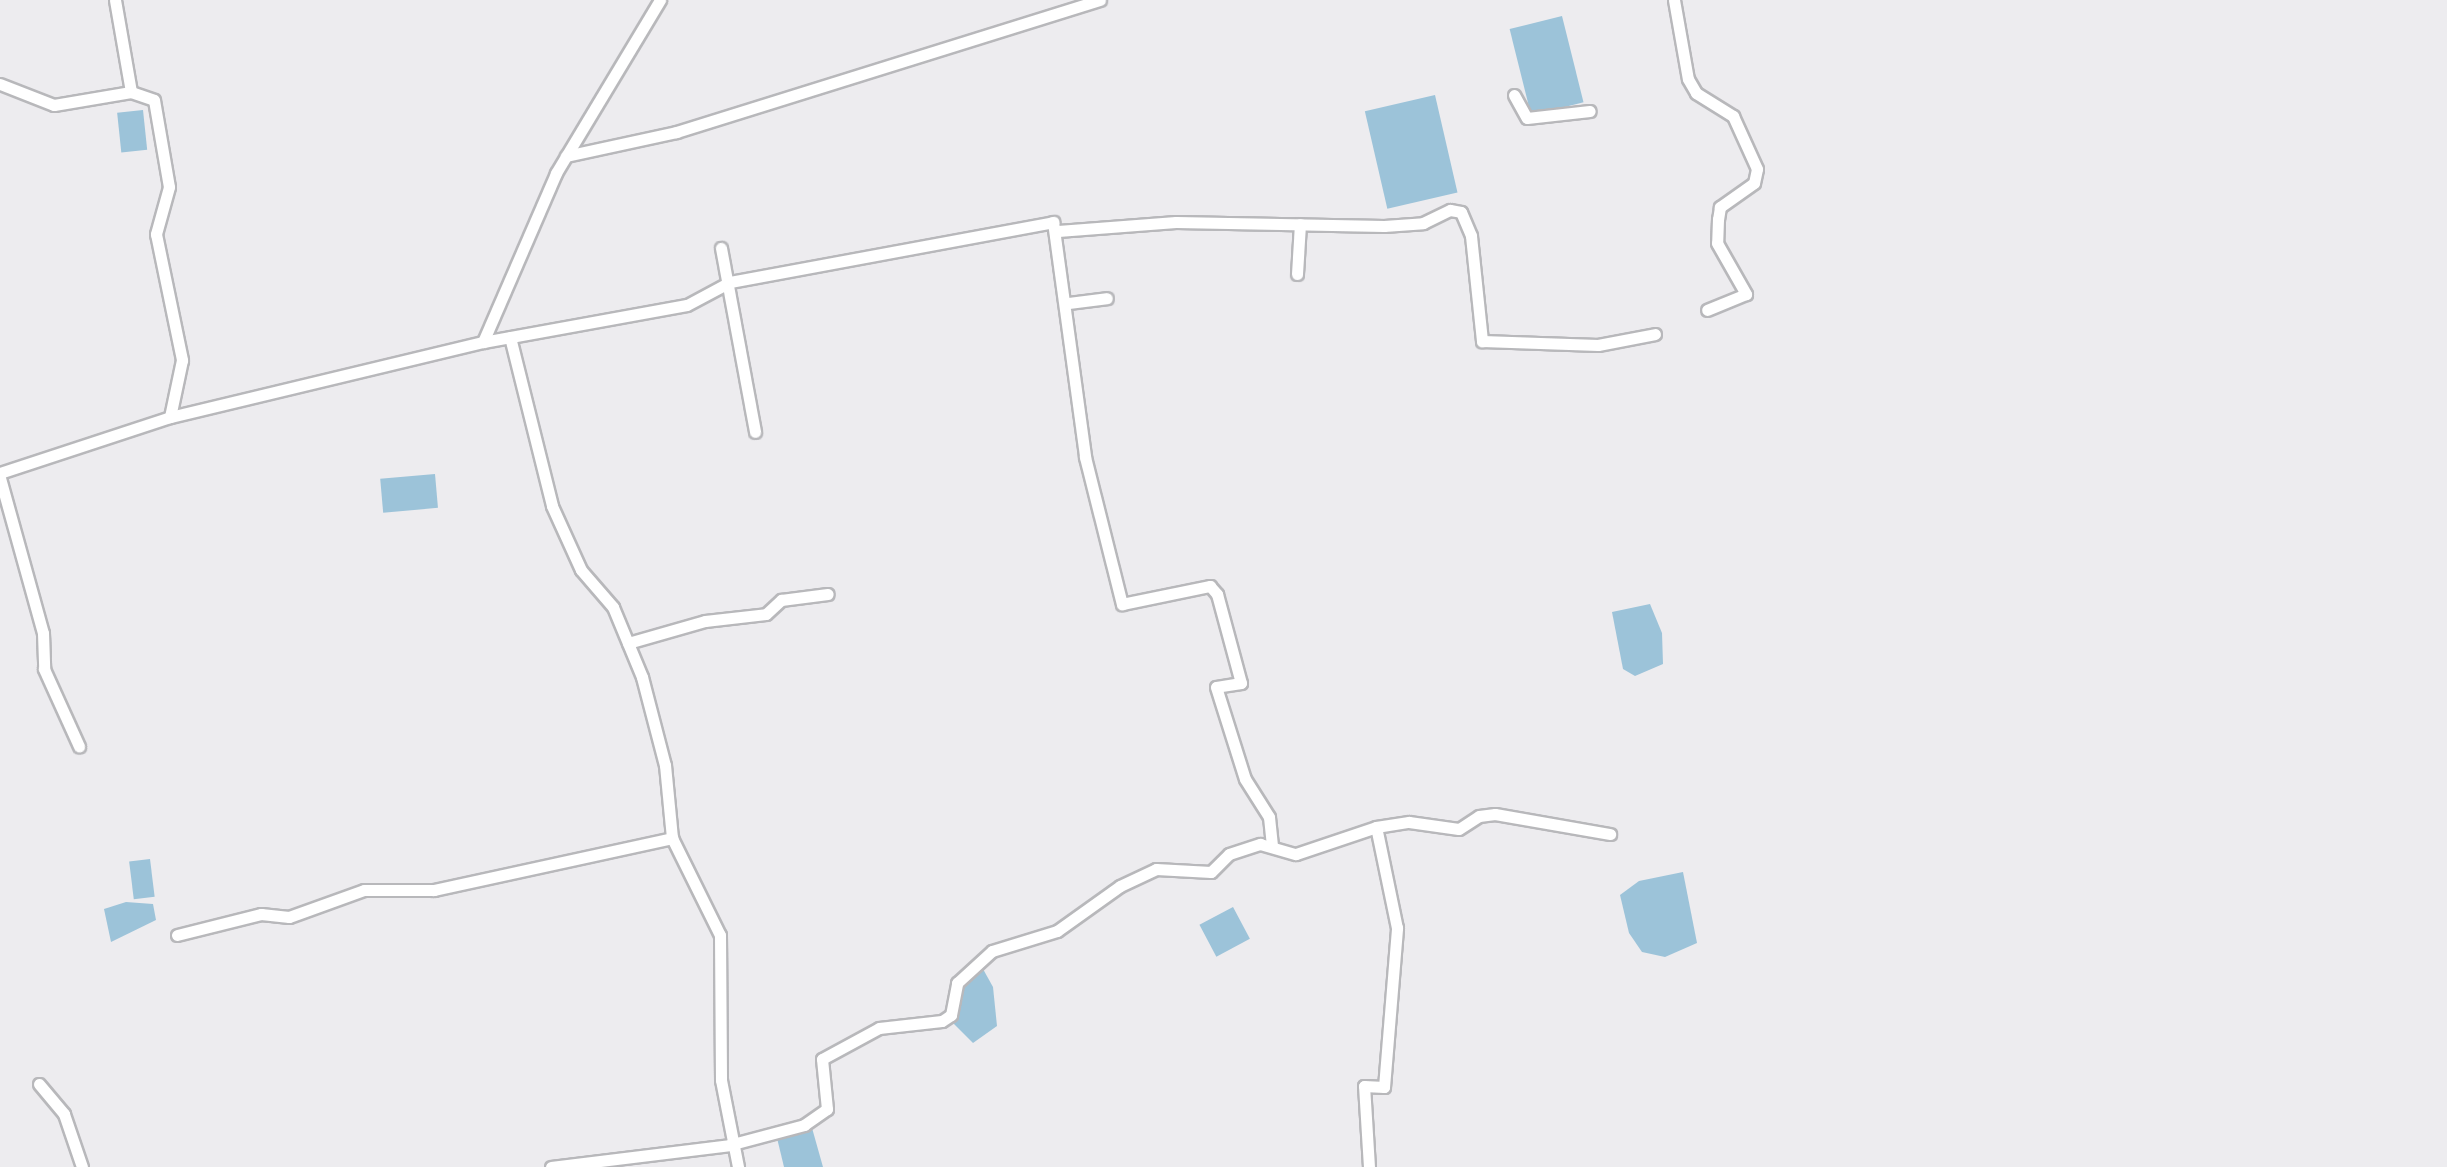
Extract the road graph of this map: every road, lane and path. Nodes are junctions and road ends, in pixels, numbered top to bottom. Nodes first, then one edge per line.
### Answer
1 (115, 0) edge
2 (660, 0) edge
3 (1100, 0) edge
4 (1674, 0) edge
5 (0, 84) edge
6 (131, 92) junction
7 (1514, 96) dead end
8 (1590, 111) dead end
9 (566, 156) junction
10 (1300, 224) junction
11 (1058, 231) junction
12 (722, 248) dead end
13 (1297, 274) dead end
14 (730, 282) junction
15 (1107, 298) dead end
16 (1068, 303) junction
17 (1707, 310) dead end
18 (1656, 334) dead end
19 (510, 338) junction
20 (482, 342) junction
21 (170, 417) junction
22 (756, 432) dead end
23 (0, 475) edge
24 (828, 594) dead end
25 (628, 643) junction
26 (79, 746) dead end
27 (1376, 827) junction
28 (1610, 834) dead end
29 (672, 838) junction
30 (1272, 844) junction
31 (176, 935) dead end
32 (39, 1084) dead end
33 (730, 1145) junction
34 (82, 1167) edge
35 (551, 1167) edge
36 (738, 1167) edge
37 (1369, 1167) edge

1 - 6 street
2 - 9 street
3 - 9 street
4 - 17 street
5 - 6 street
6 - 21 street
7 - 8 street
9 - 20 street
10 - 11 street
10 - 13 street
10 - 18 street
11 - 14 street
11 - 16 street
12 - 14 street
14 - 19 street
14 - 22 street
15 - 16 street
16 - 30 street
19 - 20 street
19 - 25 street
20 - 21 street
21 - 23 street
23 - 26 street
24 - 25 street
25 - 29 street
27 - 28 street
27 - 30 street
27 - 37 street
29 - 31 street
29 - 33 street
30 - 33 street
32 - 34 street
33 - 35 street
33 - 36 street

